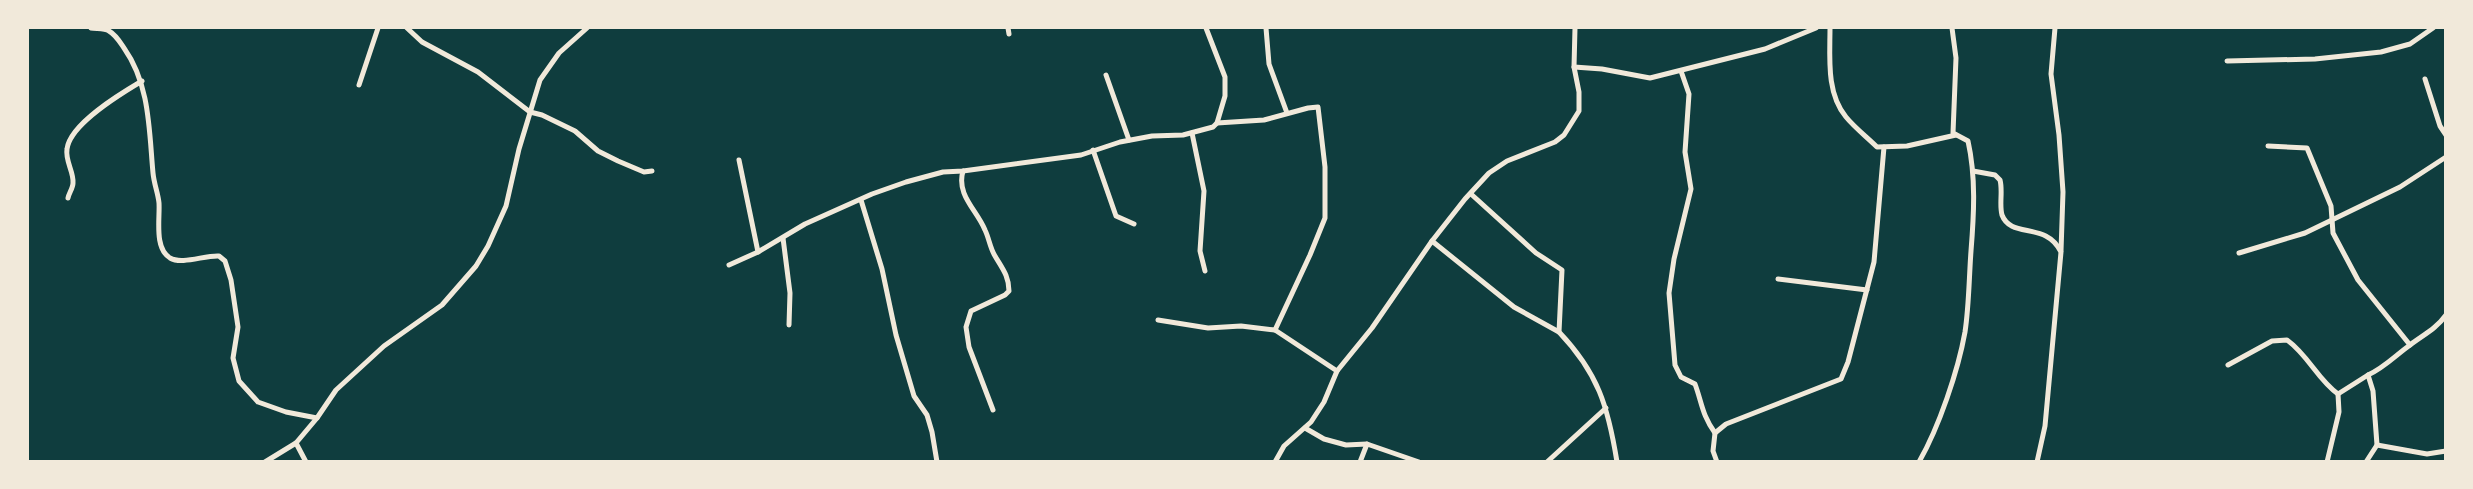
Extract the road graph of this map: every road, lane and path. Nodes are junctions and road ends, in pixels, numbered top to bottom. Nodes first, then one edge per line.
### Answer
1 (91, 28) edge
2 (378, 28) edge
3 (407, 28) edge
4 (587, 28) edge
5 (1206, 28) edge
6 (1266, 28) edge
7 (1575, 28) edge
8 (1816, 28) edge
9 (1830, 28) edge
10 (1952, 28) edge
11 (2055, 28) edge
12 (2433, 28) edge
13 (2227, 61) dead end
14 (1574, 67) junction
15 (1681, 71) junction
16 (1106, 75) dead end
17 (2425, 79) dead end
18 (142, 81) junction
19 (359, 85) dead end
20 (530, 112) junction
21 (1287, 114) junction
22 (1217, 123) junction
23 (1192, 133) junction
24 (1956, 135) junction
25 (2446, 135) edge
26 (1129, 140) junction
27 (2268, 146) dead end
28 (1884, 147) junction
29 (1093, 150) junction
30 (2446, 157) edge
31 (739, 160) dead end
32 (652, 171) dead end
33 (963, 171) junction
34 (1974, 171) junction
35 (1471, 194) junction
36 (68, 198) dead end
37 (861, 200) junction
38 (2334, 219) junction
39 (1134, 224) dead end
40 (784, 238) junction
41 (1432, 241) junction
42 (758, 252) junction
43 (2061, 252) junction
44 (2239, 253) dead end
45 (729, 265) dead end
46 (1205, 271) dead end
47 (1778, 279) dead end
48 (1867, 290) junction
49 (2446, 315) edge
50 (1158, 320) dead end
51 (790, 325) dead end
52 (1275, 330) junction
53 (1559, 332) junction
54 (2410, 345) junction
55 (2228, 364) dead end
56 (1337, 371) junction
57 (2368, 375) junction
58 (2338, 394) junction
59 (1606, 408) junction
60 (993, 410) dead end
61 (317, 418) junction
62 (1304, 428) junction
63 (1715, 433) junction
64 (296, 443) junction
65 (1367, 444) junction
66 (2377, 445) junction
67 (2446, 451) edge
68 (265, 462) edge
69 (306, 462) edge
70 (937, 462) edge
71 (1276, 462) edge
72 (1360, 462) edge
73 (1419, 462) edge
74 (1547, 462) edge
75 (1617, 462) edge
76 (1717, 462) edge
77 (1919, 462) edge
78 (2037, 462) edge
79 (2327, 462) edge
80 (2366, 462) edge

1 - 18 street
2 - 19 street
3 - 20 street
4 - 20 street
5 - 22 street
6 - 21 street
7 - 14 street
8 - 15 street
9 - 28 street
10 - 24 street
11 - 43 street
12 - 13 street
14 - 15 street
14 - 35 street
15 - 63 street
16 - 26 street
17 - 25 street
18 - 36 street
18 - 61 street
20 - 32 street
20 - 61 street
21 - 22 street
21 - 52 street
22 - 23 street
23 - 26 street
23 - 46 street
24 - 28 street
24 - 34 street
26 - 29 street
27 - 38 street
28 - 48 street
29 - 33 street
29 - 39 street
30 - 38 street
31 - 42 street
33 - 37 street
33 - 60 street
34 - 43 street
34 - 77 street
35 - 41 street
35 - 53 street
37 - 40 street
37 - 70 street
38 - 44 street
38 - 54 street
40 - 42 street
40 - 51 street
41 - 53 street
41 - 56 street
42 - 45 street
43 - 78 street
47 - 48 street
48 - 63 street
49 - 54 street
50 - 52 street
52 - 56 street
53 - 59 street
54 - 57 street
55 - 58 street
56 - 62 street
57 - 58 street
57 - 66 street
58 - 79 street
59 - 74 street
59 - 75 street
61 - 64 street
62 - 65 street
62 - 71 street
63 - 76 street
64 - 68 street
64 - 69 street
65 - 72 street
65 - 73 street
66 - 67 street
66 - 80 street

